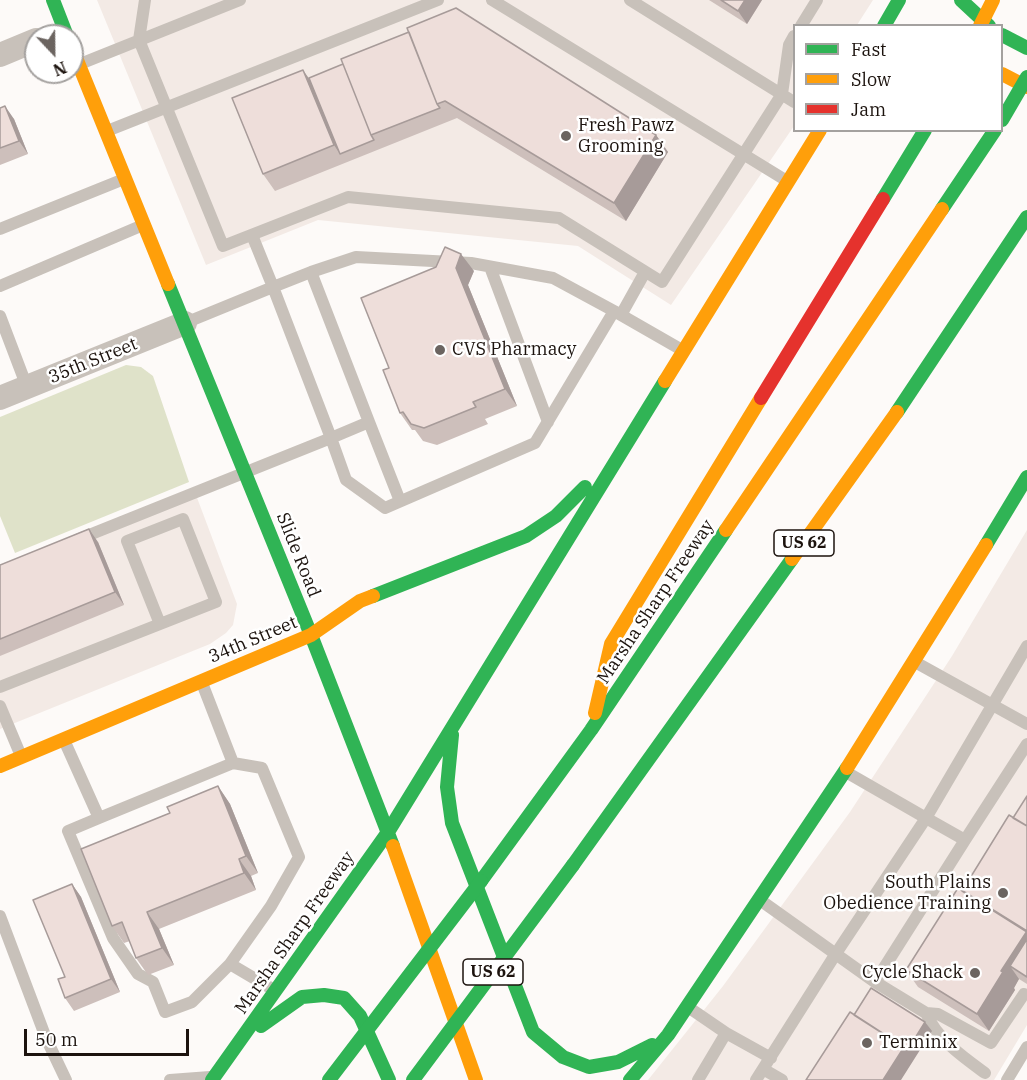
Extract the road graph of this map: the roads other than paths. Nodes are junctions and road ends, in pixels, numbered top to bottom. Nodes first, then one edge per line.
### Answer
1 (53, 0) edge
2 (145, 0) edge
3 (240, 0) edge
4 (438, 0) edge
5 (492, 0) edge
6 (630, 0) edge
7 (817, 0) edge
8 (899, 0) edge
9 (961, 0) edge
10 (993, 0) edge
11 (59, 24) edge
12 (802, 24) edge
13 (885, 24) edge
14 (981, 24) edge
15 (987, 24) edge
16 (1003, 36) edge
17 (793, 39) edge
18 (139, 40) junction
19 (24, 45) edge
20 (1027, 48) edge
21 (0, 55) edge
22 (84, 62) edge
23 (1003, 75) edge
24 (84, 76) edge
25 (1027, 77) edge
26 (1027, 87) edge
27 (782, 94) junction
28 (793, 101) edge
29 (166, 107) junction
30 (1003, 118) edge
31 (106, 131) junction
32 (819, 132) edge
33 (925, 132) edge
34 (994, 132) edge
35 (745, 155) junction
36 (125, 178) junction
37 (788, 182) junction
38 (1027, 217) edge
39 (144, 225) junction
40 (0, 229) edge
41 (252, 235) junction
42 (490, 267) junction
43 (311, 272) junction
44 (645, 272) junction
45 (0, 286) edge
46 (273, 287) junction
47 (617, 313) junction
48 (0, 316) edge
49 (185, 323) junction
50 (684, 351) junction
51 (27, 387) junction
52 (0, 398) edge
53 (548, 422) junction
54 (369, 423) junction
55 (331, 438) junction
56 (625, 447) junction
57 (245, 472) junction
58 (1027, 477) edge
59 (400, 501) junction
60 (64, 545) edge
61 (160, 624) junction
62 (311, 635) junction
63 (1027, 646) edge
64 (914, 662) junction
65 (201, 682) junction
66 (0, 687) edge
67 (992, 704) junction
68 (0, 706) edge
69 (454, 724) junction
70 (1027, 724) edge
71 (591, 730) junction
72 (64, 739) junction
73 (1027, 744) edge
74 (22, 757) junction
75 (233, 763) junction
76 (0, 766) edge
77 (845, 771) junction
78 (99, 818) junction
79 (926, 818) junction
80 (388, 832) junction
81 (965, 840) junction
82 (759, 900) junction
83 (0, 916) edge
84 (835, 955) junction
85 (230, 964) junction
86 (875, 982) junction
87 (276, 991) junction
88 (1024, 994) dead end
89 (687, 1007) junction
90 (926, 1013) junction
91 (726, 1033) junction
92 (668, 1035) junction
93 (243, 1038) junction
94 (1027, 1047) edge
95 (767, 1064) junction
96 (985, 1073) dead end
97 (213, 1078) edge
98 (703, 1078) edge
99 (66, 1080) edge
100 (170, 1080) edge
101 (329, 1080) edge
102 (389, 1080) edge
103 (413, 1080) edge
104 (476, 1080) edge
105 (630, 1080) edge
106 (756, 1080) edge
107 (782, 1080) edge
108 (1007, 1080) edge

1 - 11 main road, Slide Road
2 - 18 lane
3 - 18 lane
4 - 29 lane
5 - 35 lane
6 - 27 lane
7 - 12 lane
8 - 13 main road
9 - 15 main road
10 - 14 main road, bridge
16 - 20 main road
17 - 27 lane
18 - 22 lane
18 - 29 lane
19 - 21 street
23 - 26 main road
24 - 31 main road, Slide Road
25 - 30 main road, bridge
27 - 28 lane
27 - 35 lane
29 - 31 lane
29 - 41 lane
31 - 36 main road, Slide Road
32 - 37 main road, Marsha Sharp Freeway
33 - 71 main road
34 - 71 main road, Marsha Sharp Freeway
35 - 37 lane
35 - 44 lane
36 - 39 main road, Slide Road
36 - 40 lane
37 - 50 main road, Marsha Sharp Freeway
38 - 103 main road, US 62, bridge
39 - 45 lane
39 - 49 main road, Slide Road
41 - 44 lane
41 - 46 lane
42 - 43 lane
42 - 47 lane
42 - 53 lane
43 - 46 lane
43 - 54 lane
44 - 47 lane
46 - 49 lane
46 - 55 lane
47 - 50 lane
47 - 53 lane
48 - 51 lane
49 - 51 street, 35th Street
49 - 57 main road, Slide Road
50 - 56 main road, Marsha Sharp Freeway
51 - 52 street, 35th Street
53 - 59 lane
54 - 55 lane
54 - 59 lane
55 - 57 lane
55 - 59 lane
56 - 62 main road, 34th Street
56 - 69 main road, Marsha Sharp Freeway
57 - 60 lane
57 - 62 main road, Slide Road
58 - 64 main road
61 - 61 lane
61 - 66 lane
62 - 65 main road, 34th Street
62 - 80 main road, Slide Road
63 - 67 lane
64 - 67 lane
64 - 77 main road
65 - 72 main road, 34th Street
65 - 75 lane
67 - 70 lane
67 - 79 lane
68 - 74 lane
69 - 80 main road, Marsha Sharp Freeway
69 - 92 main road
71 - 101 main road, Marsha Sharp Freeway, bridge
72 - 74 main road, 34th Street
72 - 78 lane
73 - 81 lane
74 - 76 main road, 34th Street
75 - 78 lane
75 - 85 lane
77 - 79 lane
77 - 82 main road
78 - 85 lane
79 - 81 lane
79 - 84 lane
80 - 87 main road, Marsha Sharp Freeway
80 - 104 main road, Slide Road
81 - 86 lane
82 - 84 lane
82 - 89 main road
83 - 99 lane
84 - 86 lane
84 - 95 lane
85 - 87 lane
86 - 90 lane
87 - 93 main road, Marsha Sharp Freeway
88 - 90 lane
89 - 91 lane
89 - 92 main road
90 - 96 lane
91 - 95 lane
91 - 98 lane
92 - 105 main road
93 - 97 main road, Marsha Sharp Freeway
93 - 102 main road
94 - 108 lane
95 - 106 lane
95 - 107 lane
97 - 100 lane

